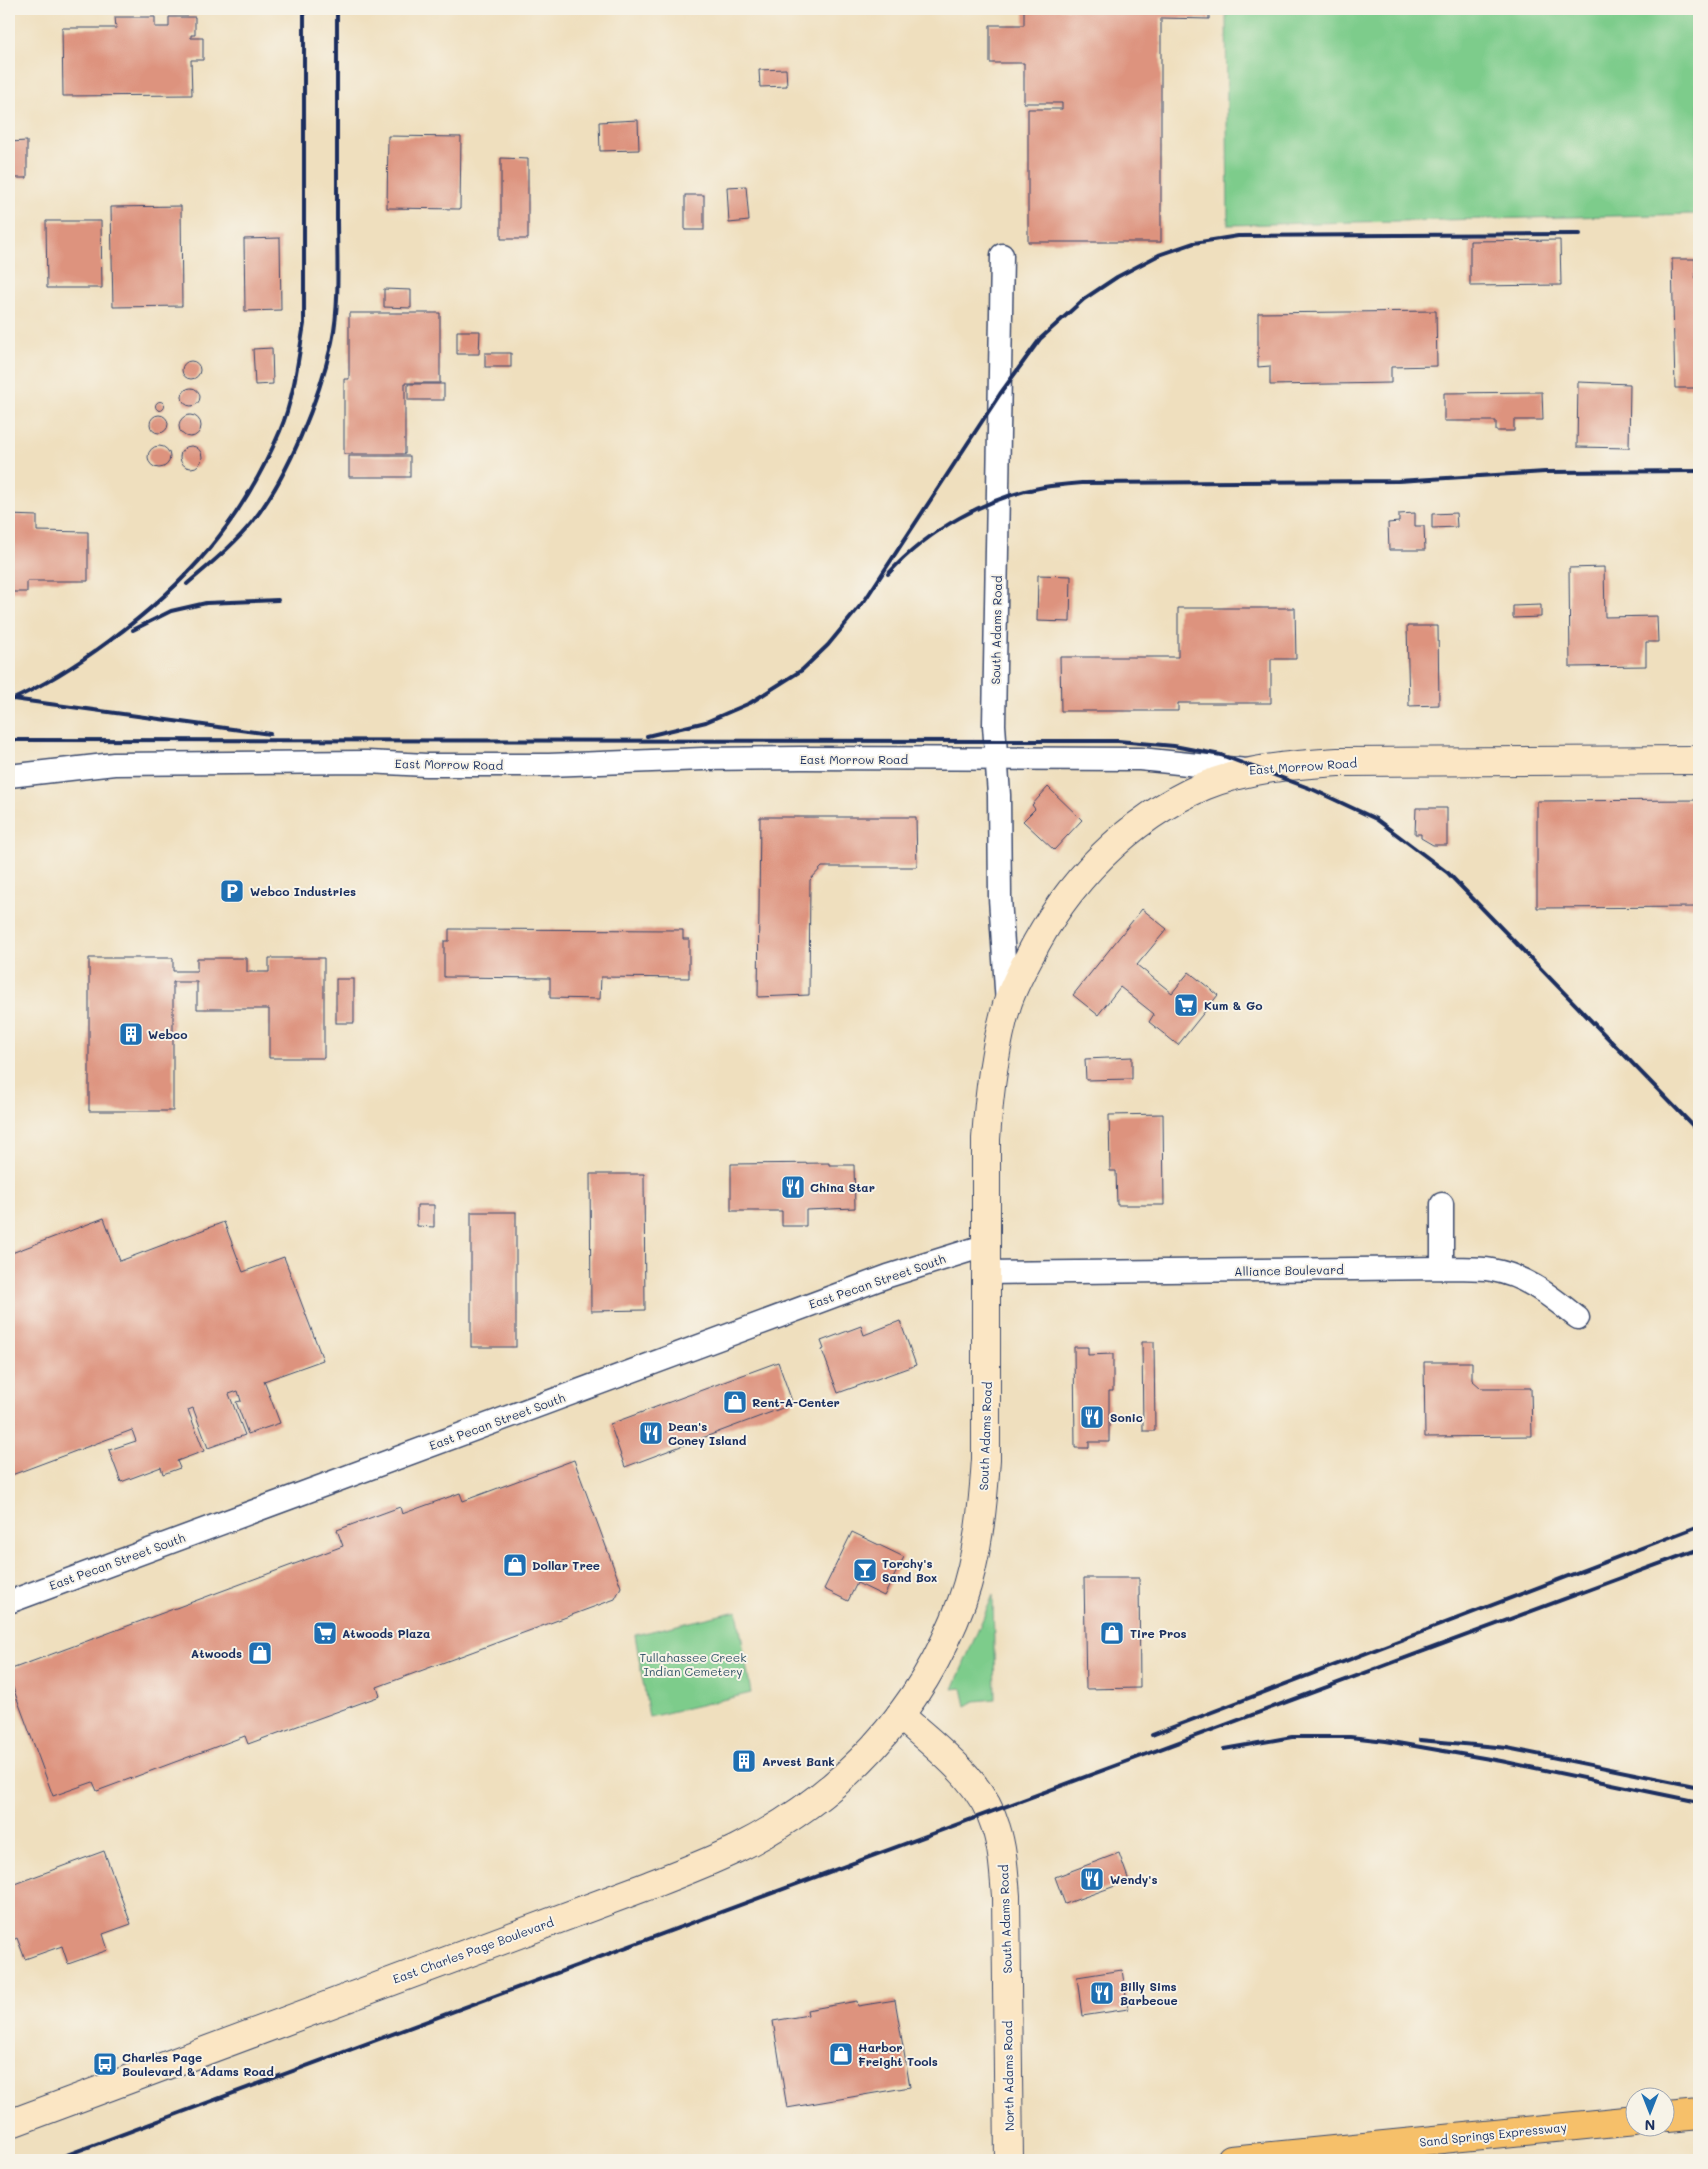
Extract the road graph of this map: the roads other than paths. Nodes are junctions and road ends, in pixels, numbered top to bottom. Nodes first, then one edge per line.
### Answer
1 (1002, 255) dead end
2 (997, 760) junction
3 (1699, 760) edge
4 (1253, 771) junction
5 (9, 776) edge
6 (1007, 1004) junction
7 (1442, 1204) dead end
8 (987, 1245) junction
9 (1442, 1268) junction
10 (987, 1273) junction
11 (1578, 1318) dead end
12 (9, 1602) edge
13 (900, 1715) junction
14 (1008, 1993) joint
15 (1699, 2114) edge
16 (1676, 2116) edge
17 (1626, 2121) edge
18 (9, 2124) edge
19 (1009, 2160) edge
20 (1231, 2160) edge

1 - 2 street, South Adams Road
2 - 4 street, East Morrow Road
2 - 5 street, East Morrow Road
2 - 6 street, South Adams Road
3 - 4 main road, East Morrow Road
4 - 6 main road, South Adams Road
6 - 8 main road, South Adams Road
7 - 9 street
8 - 10 main road, South Adams Road
8 - 12 street, East Pecan Street South
9 - 10 street, Alliance Boulevard
9 - 11 street, Alliance Boulevard
10 - 13 main road, South Adams Road
13 - 14 main road, South Adams Road
13 - 18 main road, East Charles Page Boulevard
14 - 19 main road, North Adams Road
15 - 16 highway
17 - 20 highway, Sand Springs Expressway

